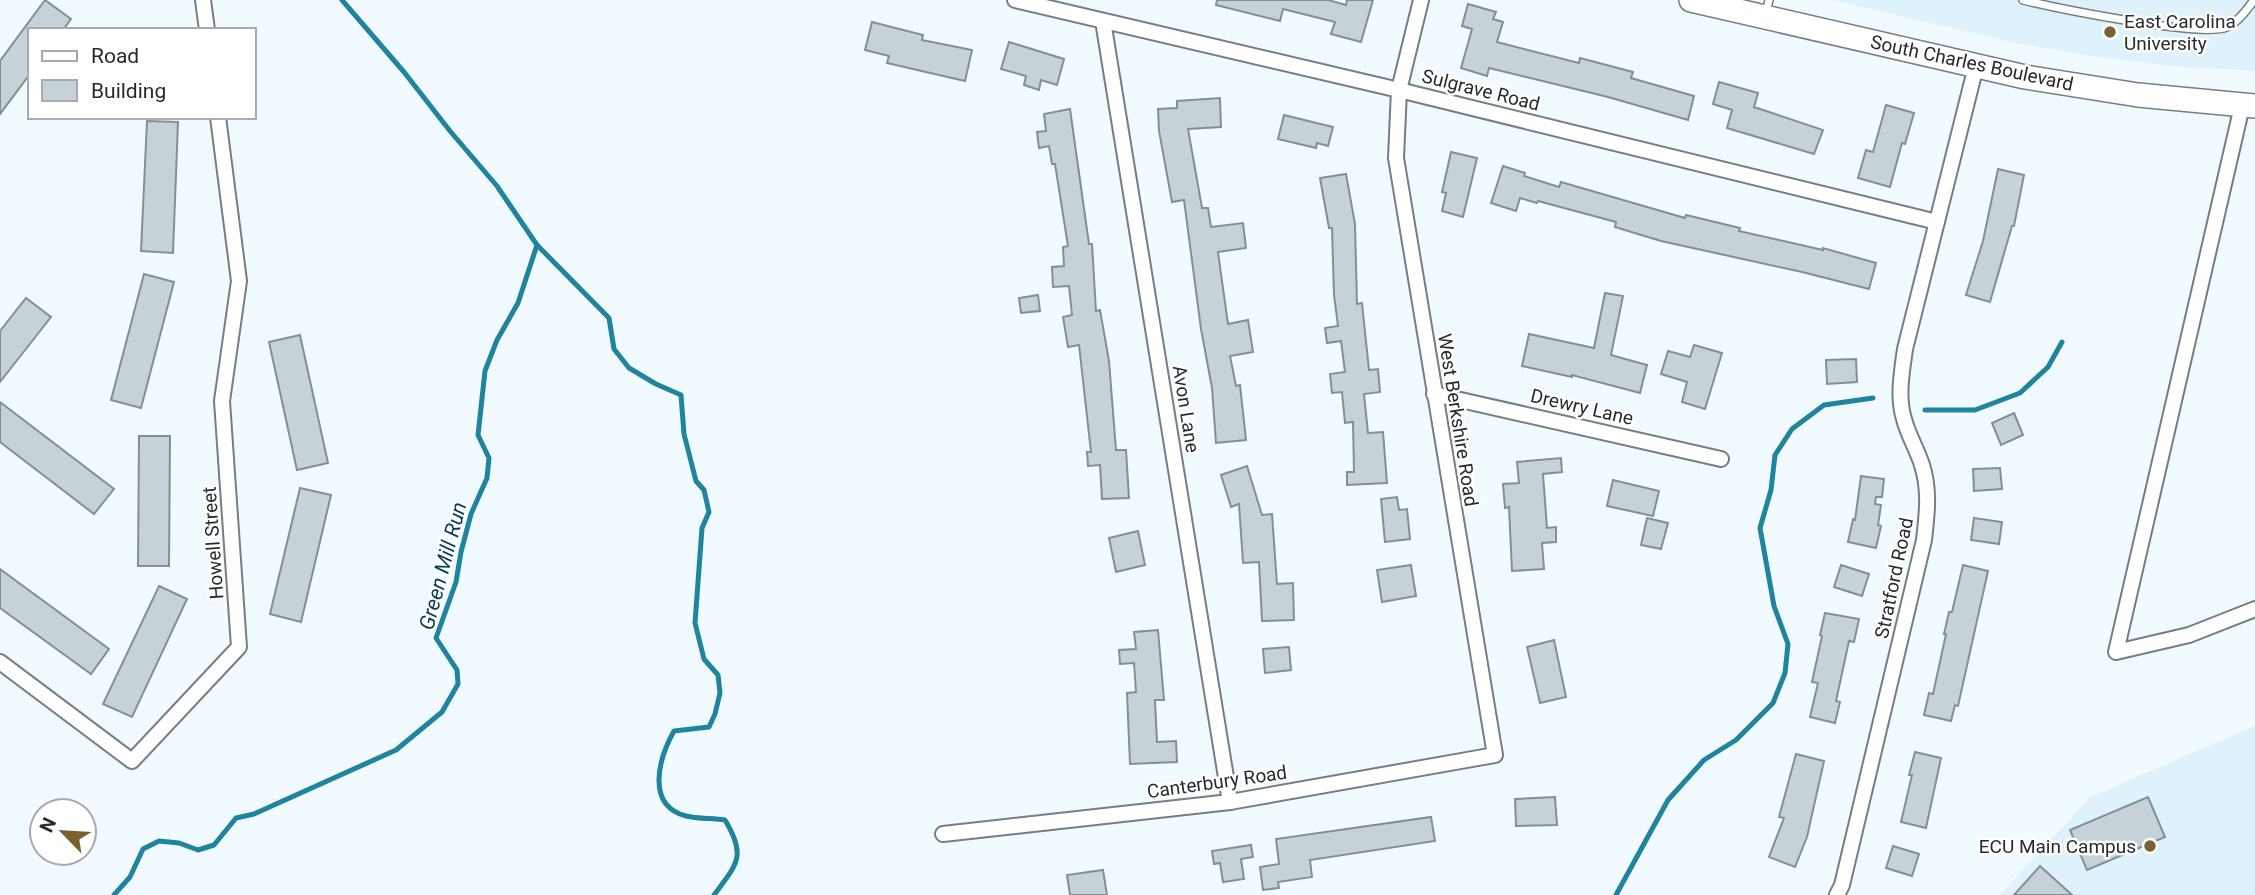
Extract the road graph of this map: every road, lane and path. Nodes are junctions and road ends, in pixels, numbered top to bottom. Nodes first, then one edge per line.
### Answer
1 (203, 0) edge
2 (1015, 0) edge
3 (1422, 0) edge
4 (2023, 0) edge
5 (2254, 0) edge
6 (1698, 1) edge
7 (1767, 9) edge
8 (1103, 21) junction
9 (207, 28) edge
10 (1976, 66) junction
11 (1399, 90) junction
12 (2249, 106) edge
13 (218, 119) edge
14 (1937, 222) junction
15 (1434, 394) junction
16 (1721, 459) dead end
17 (2255, 609) edge
18 (0, 662) edge
19 (1495, 755) joint
20 (1230, 802) junction
21 (943, 834) dead end
22 (1837, 895) edge

1 - 9 street
2 - 8 street, Sulgrave Road
3 - 11 street, West Berkshire Road
4 - 5 lane
6 - 7 main road, South Charles Boulevard
7 - 10 main road, South Charles Boulevard
8 - 11 street, Sulgrave Road
8 - 20 street, Avon Lane
10 - 12 main road, South Charles Boulevard
10 - 14 street, Stratford Road
11 - 14 street, Sulgrave Road
11 - 15 street, West Berkshire Road
12 - 17 street
13 - 18 street, Howell Street
14 - 22 street, Stratford Road
15 - 16 street, Drewry Lane
15 - 19 street, West Berkshire Road
19 - 20 street, Canterbury Road
20 - 21 street, Canterbury Road

